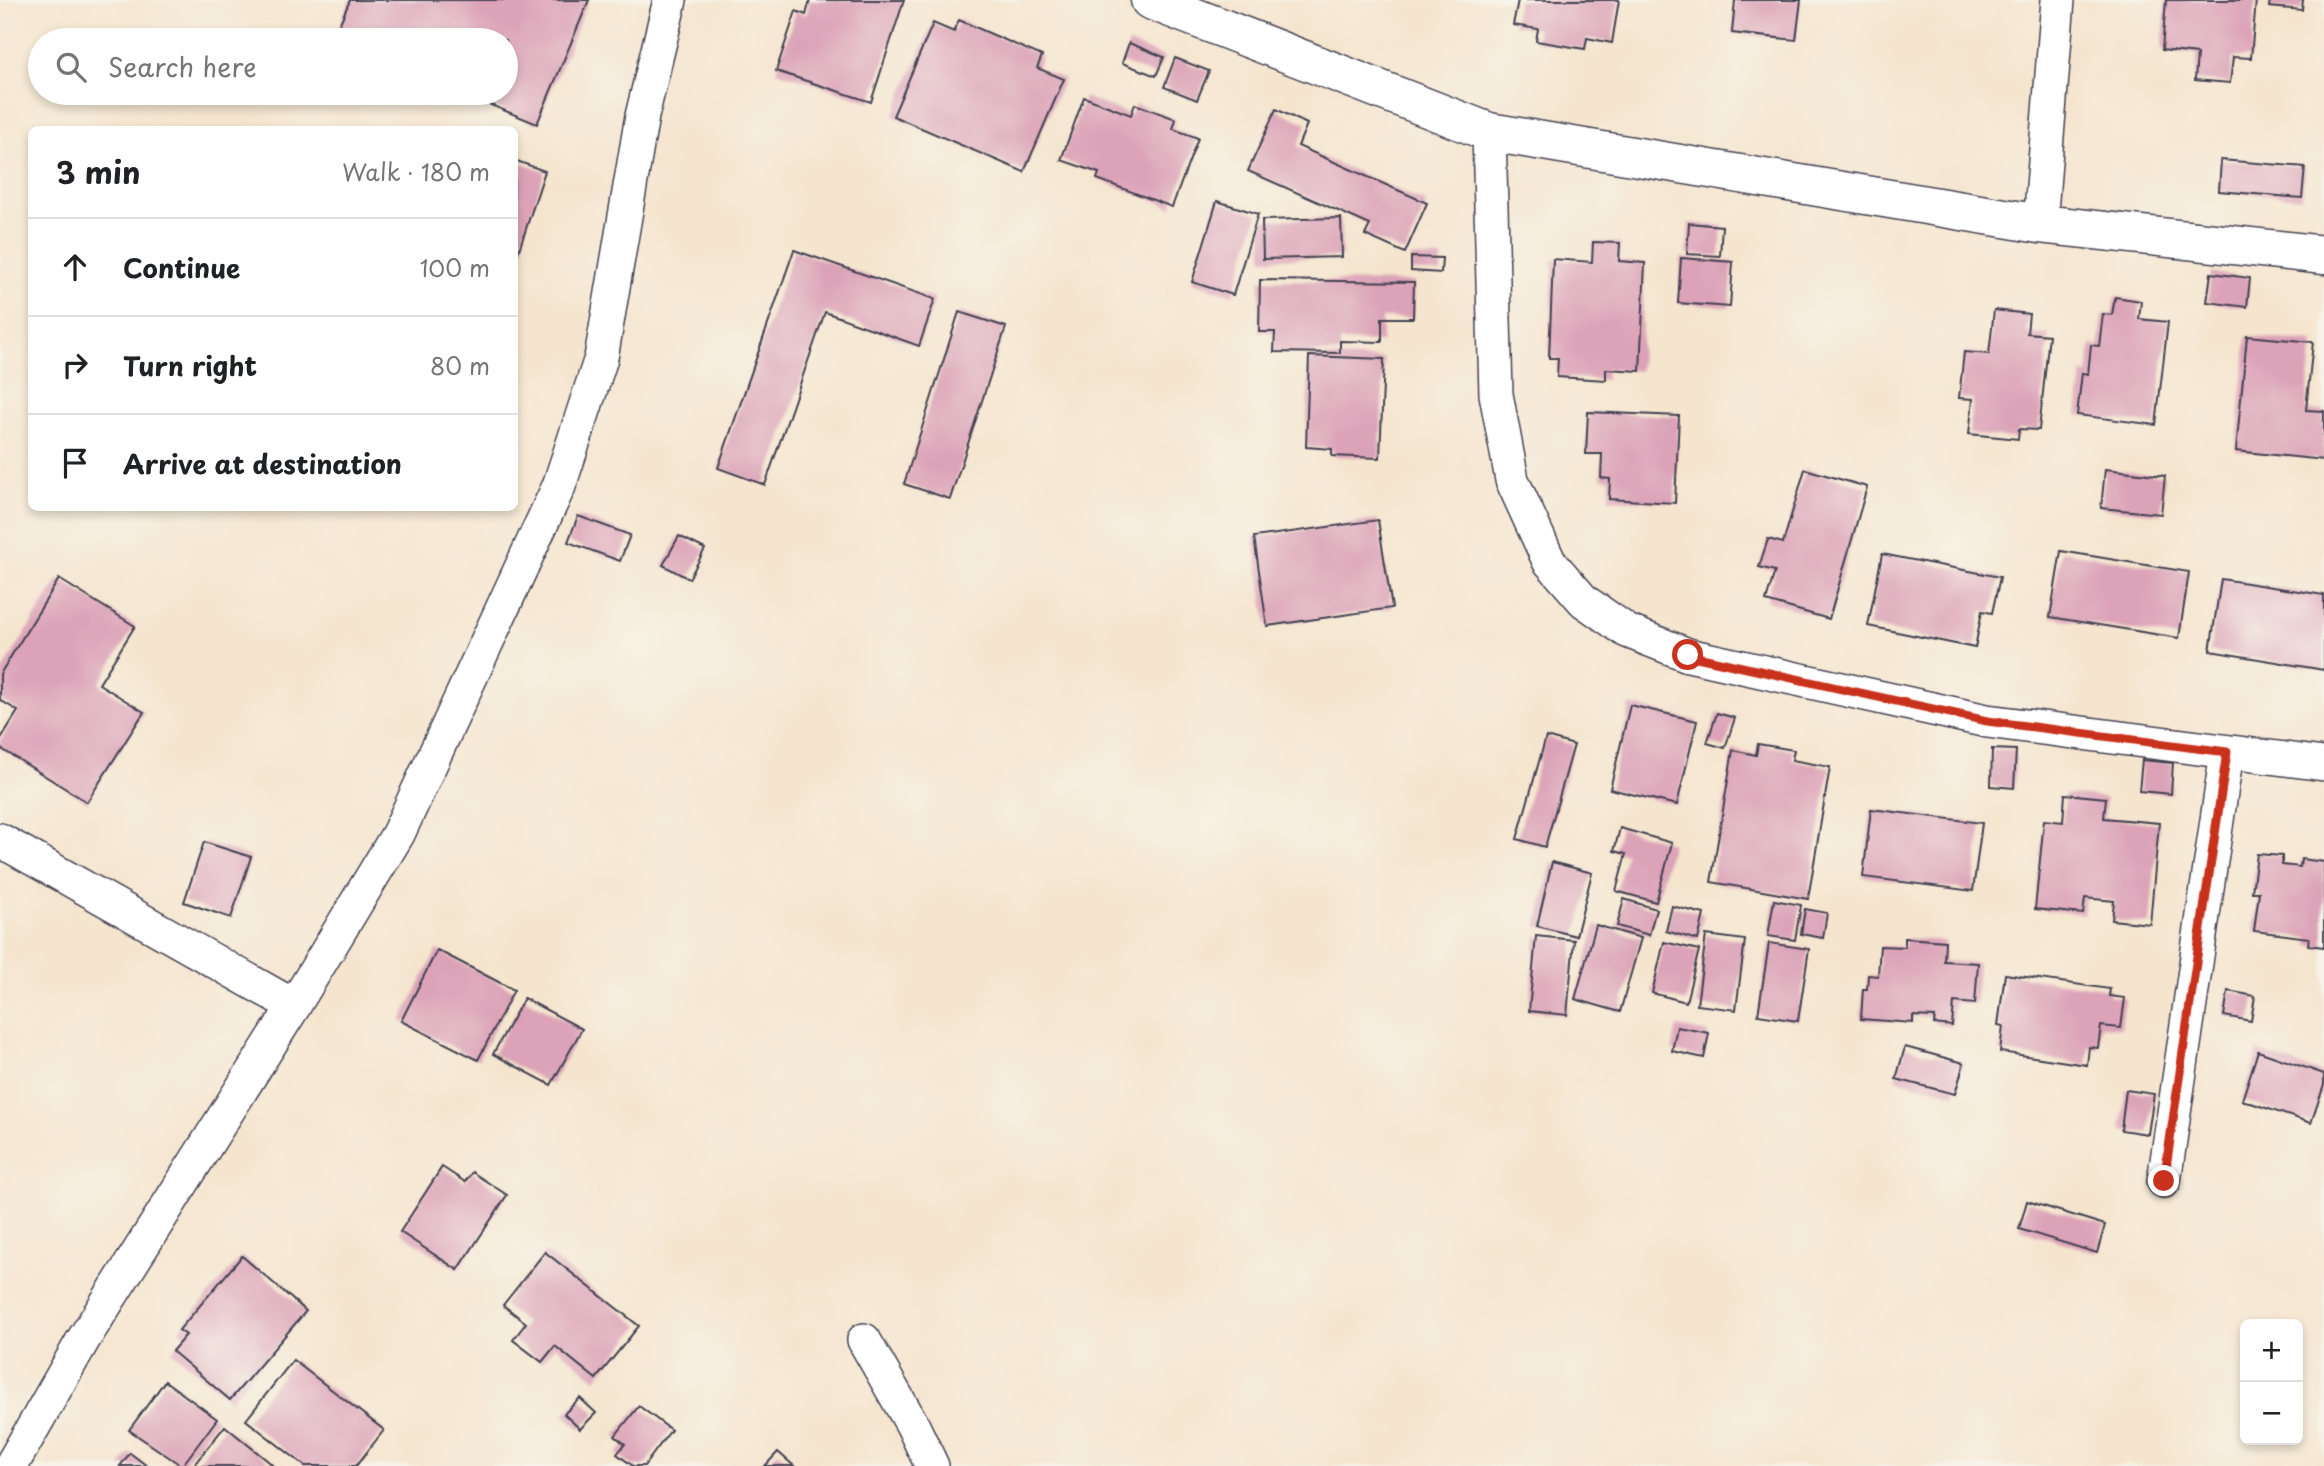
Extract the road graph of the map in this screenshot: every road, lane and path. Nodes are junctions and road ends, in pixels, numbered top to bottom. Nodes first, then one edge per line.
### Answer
1 (670, 0) edge
2 (1150, 0) edge
3 (2058, 0) edge
4 (1489, 132) junction
5 (2040, 224) junction
6 (2324, 256) edge
7 (2227, 752) junction
8 (2324, 764) edge
9 (0, 840) edge
10 (294, 1006) junction
11 (2164, 1181) dead end
12 (864, 1340) dead end
13 (11, 1466) edge
14 (932, 1466) edge

1 - 10 street
2 - 4 street
3 - 5 street
4 - 5 street
4 - 7 street
5 - 6 street
7 - 8 street
7 - 11 street
9 - 10 street
10 - 13 street
12 - 14 street

